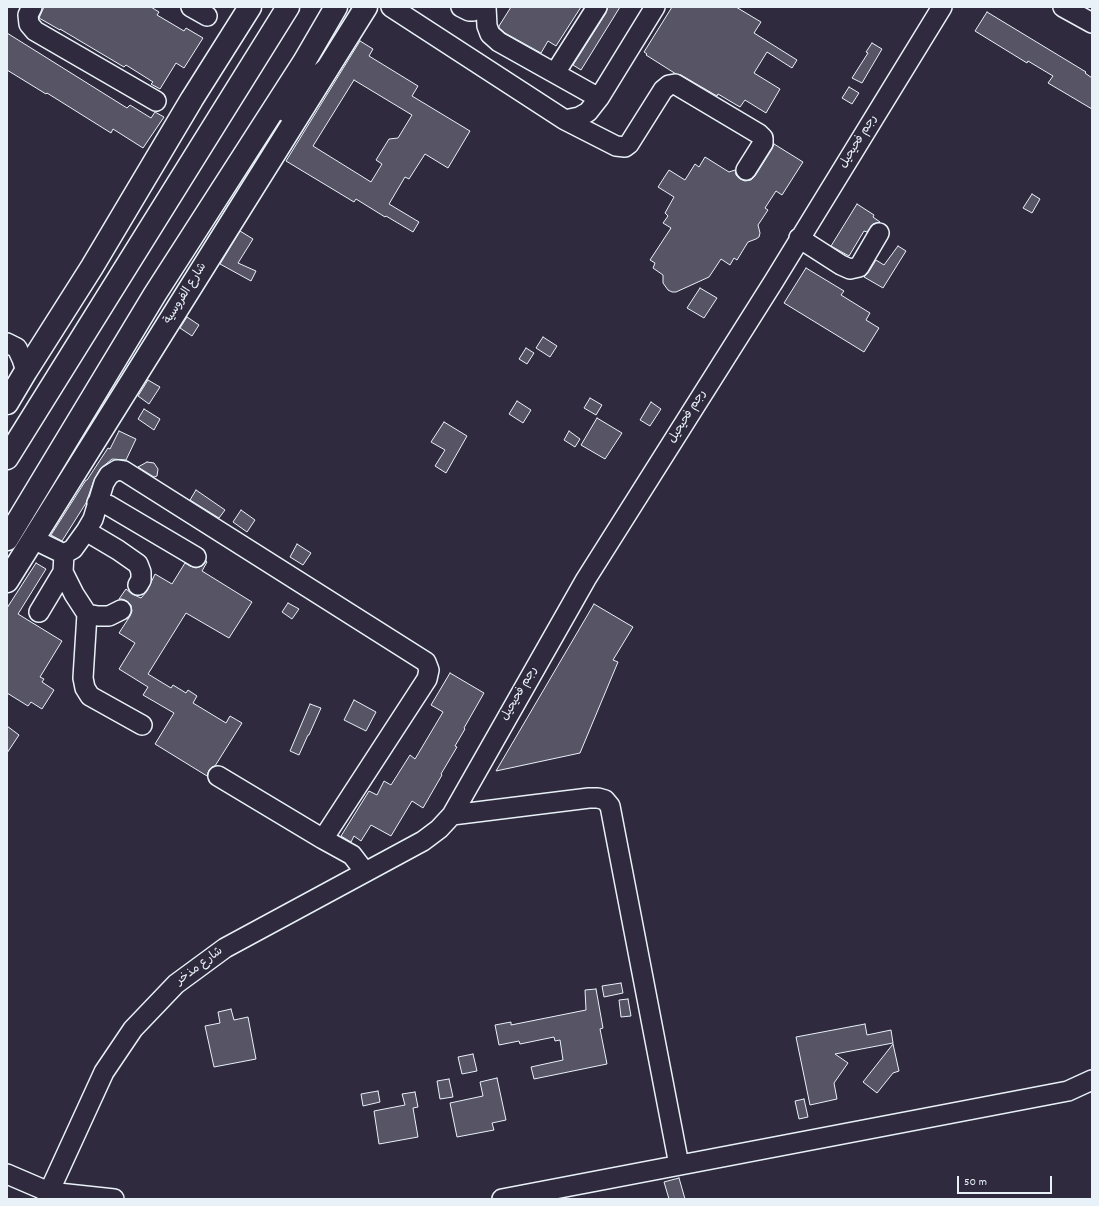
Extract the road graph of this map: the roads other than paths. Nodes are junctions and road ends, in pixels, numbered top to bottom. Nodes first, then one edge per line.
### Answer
1 (32, 7) edge
2 (250, 7) edge
3 (279, 7) edge
4 (288, 7) edge
5 (336, 7) edge
6 (366, 7) edge
7 (391, 7) edge
8 (461, 7) edge
9 (480, 7) edge
10 (486, 7) edge
11 (597, 7) edge
12 (655, 7) edge
13 (942, 7) edge
14 (1063, 7) edge
15 (1092, 23) edge
16 (270, 36) junction
17 (326, 70) junction
18 (555, 73) junction
19 (598, 98) junction
20 (156, 101) dead end
21 (565, 120) junction
22 (746, 170) dead end
23 (879, 233) dead end
24 (800, 238) junction
25 (155, 294) junction
26 (45, 340) junction
27 (12, 346) edge
28 (26, 370) junction
29 (7, 403) edge
30 (7, 458) edge
31 (97, 503) junction
32 (86, 532) junction
33 (7, 540) edge
34 (33, 540) junction
35 (196, 557) dead end
36 (64, 563) junction
37 (7, 581) edge
38 (138, 585) dead end
39 (121, 610) dead end
40 (39, 612) dead end
41 (87, 614) junction
42 (142, 725) dead end
43 (218, 776) dead end
44 (452, 815) junction
45 (439, 830) joint
46 (323, 840) junction
47 (365, 872) junction
48 (1092, 1080) edge
49 (679, 1165) junction
50 (7, 1174) edge
51 (48, 1195) edge
52 (114, 1199) edge
53 (502, 1199) edge

1 - 20 street
2 - 26 main road
3 - 16 main road
4 - 16 main road
5 - 25 main road
6 - 17 main road, شارع الفروسية
7 - 21 street
8 - 9 street
10 - 18 street
11 - 18 street
12 - 19 street
13 - 24 street, رجم فحيحيل
14 - 15 street
16 - 30 main road
17 - 25 main road
17 - 34 main road, شارع الفروسية
18 - 19 street
19 - 21 street
21 - 22 street
23 - 24 street
24 - 44 street, رجم فحيحيل
25 - 33 main road
26 - 27 street
26 - 28 main road
27 - 28 street
28 - 29 main road
31 - 32 street
31 - 35 street
31 - 46 street
32 - 36 street
32 - 38 street
34 - 36 street
34 - 37 main road, شارع الفروسية
36 - 40 street
36 - 41 street
39 - 41 street
41 - 42 street
43 - 46 street
44 - 45 street, رجم فحيحيل
44 - 49 street
45 - 47 street, شارع مذخر
46 - 47 street
47 - 51 street, شارع مذخر
48 - 49 street
49 - 53 street
50 - 51 street
51 - 52 street

